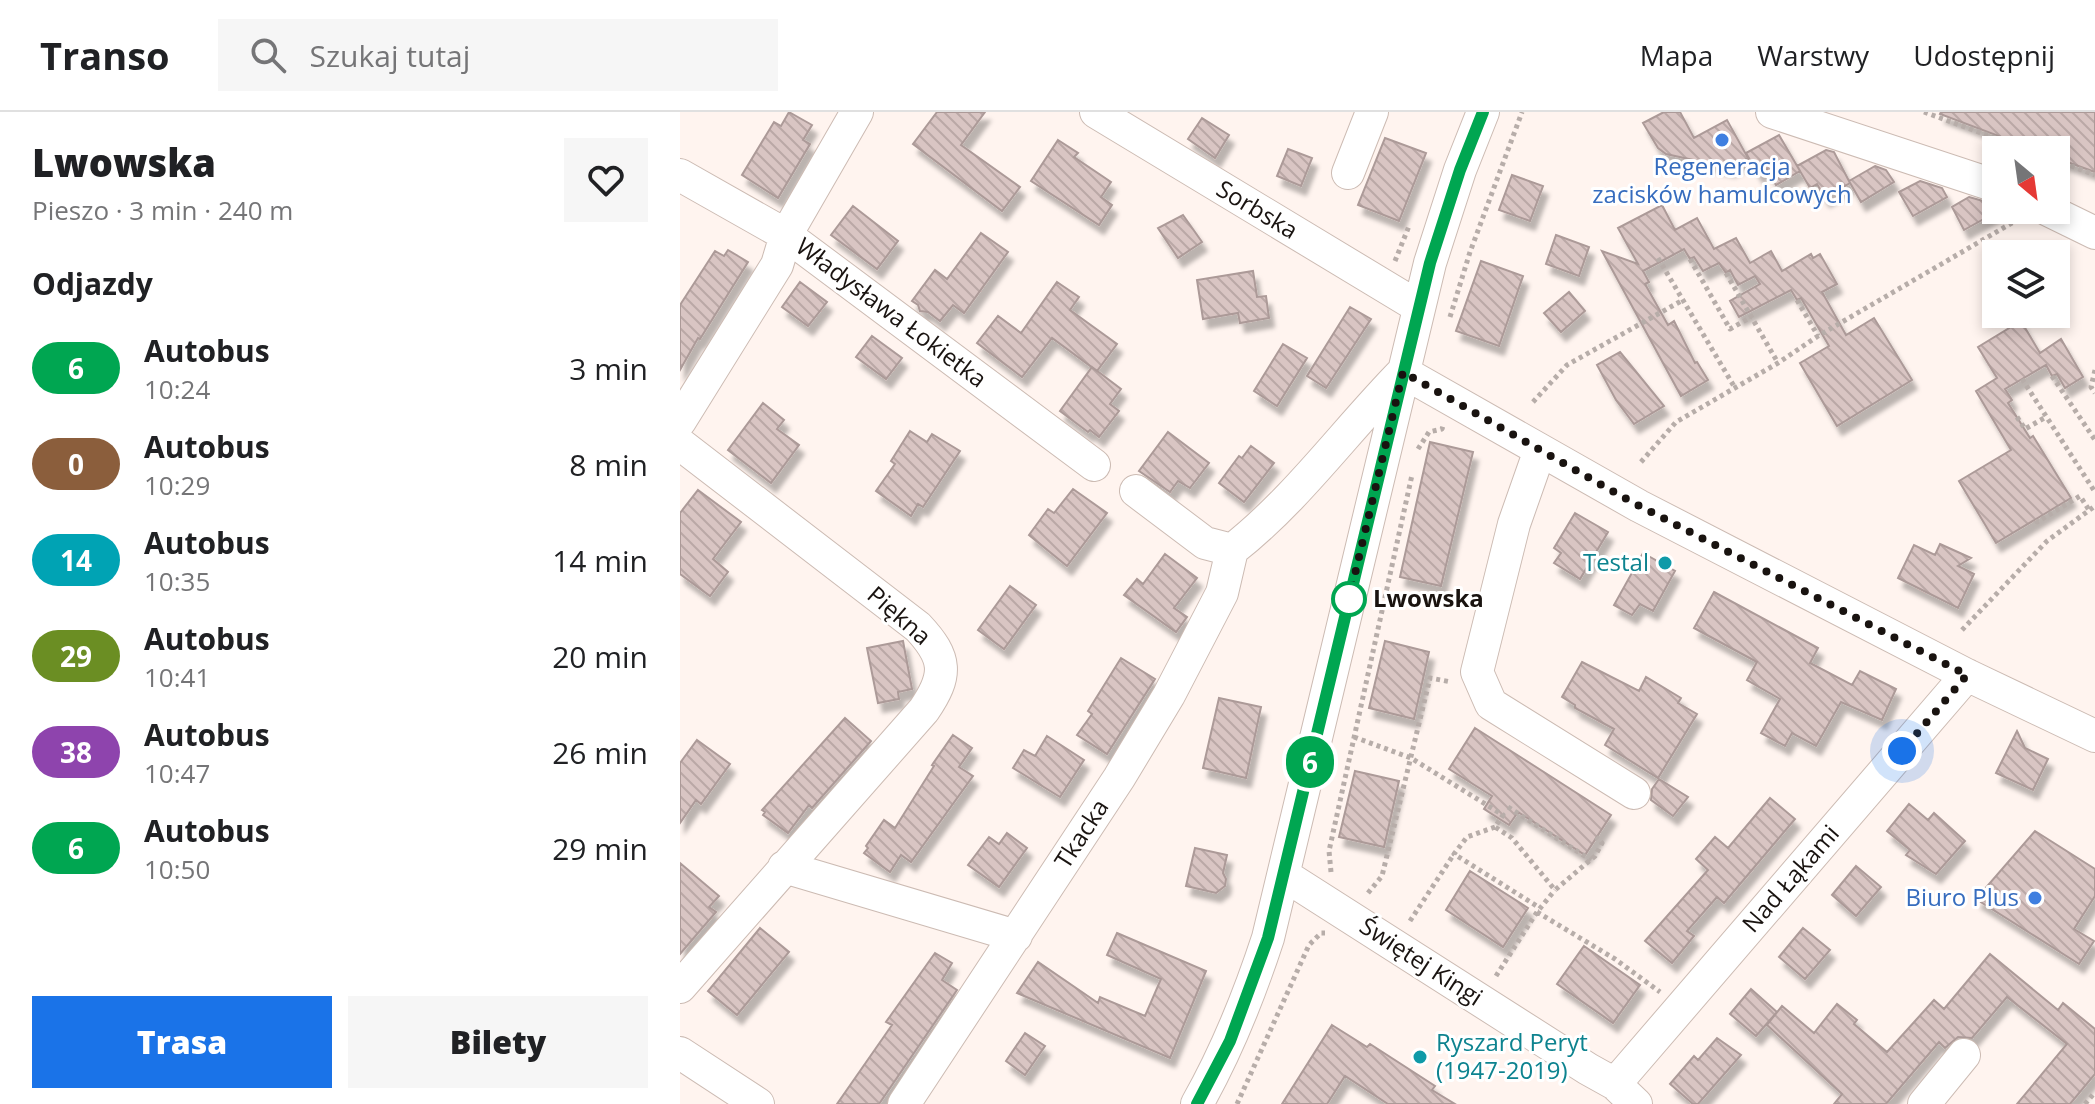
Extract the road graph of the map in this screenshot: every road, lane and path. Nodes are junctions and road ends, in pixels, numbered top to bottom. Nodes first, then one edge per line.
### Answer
1 (857, 112) edge
2 (1096, 112) edge
3 (1372, 112) edge
4 (1522, 112) edge
5 (1772, 112) edge
6 (1924, 112) edge
7 (1472, 115) edge
8 (1990, 136) edge
9 (2070, 165) edge
10 (1348, 173) dead end
11 (680, 175) edge
12 (2095, 175) edge
13 (1982, 181) edge
14 (2070, 221) edge
15 (2011, 224) edge
16 (2095, 233) edge
17 (786, 235) junction
18 (1658, 258) dead end
19 (1690, 259) dead end
20 (1726, 273) dead end
21 (1683, 300) junction
22 (1797, 300) dead end
23 (1419, 307) junction
24 (1751, 317) junction
25 (1446, 330) dead end
26 (1818, 336) junction
27 (1778, 363) junction
28 (2095, 370) edge
29 (1403, 372) junction
30 (2052, 376) dead end
31 (2022, 379) dead end
32 (1735, 388) junction
33 (2095, 393) edge
34 (1533, 402) dead end
35 (2017, 417) dead end
36 (2046, 417) junction
37 (680, 421) edge
38 (1444, 421) dead end
39 (2095, 440) edge
40 (680, 444) edge
41 (1540, 450) junction
42 (1641, 462) dead end
43 (1094, 465) dead end
44 (1136, 491) dead end
45 (2095, 492) edge
46 (2095, 506) edge
47 (2089, 510) junction
48 (2036, 520) dead end
49 (1232, 550) junction
50 (1962, 630) dead end
51 (1967, 675) junction
52 (1484, 688) junction
53 (2095, 736) edge
54 (1354, 737) junction
55 (1411, 758) junction
56 (1634, 793) dead end
57 (1503, 815) junction
58 (1495, 827) junction
59 (1596, 837) dead end
60 (1454, 854) junction
61 (1591, 860) junction
62 (784, 867) junction
63 (1284, 875) junction
64 (1331, 876) dead end
65 (1555, 890) junction
66 (1368, 893) dead end
67 (1340, 910) junction
68 (1539, 910) junction
69 (1410, 921) dead end
70 (1016, 936) junction
71 (1496, 976) dead end
72 (680, 987) edge
73 (1666, 996) dead end
74 (680, 1053) edge
75 (1964, 1055) dead end
76 (2095, 1092) edge
77 (1627, 1097) edge
78 (758, 1104) edge
79 (904, 1104) edge
80 (1197, 1104) edge
81 (1237, 1104) edge
82 (1924, 1104) edge
83 (2085, 1104) edge

1 - 17 street
2 - 23 street, Sorbska
3 - 10 street
4 - 25 path
5 - 13 street
6 - 8 path
7 - 23 street
9 - 12 path
11 - 17 street, Władysława Łokietka
14 - 16 street
15 - 26 path
17 - 37 street
17 - 43 street, Władysława Łokietka
18 - 21 path
19 - 24 path
20 - 24 path
21 - 32 path
21 - 34 path
22 - 26 path
23 - 29 street
24 - 27 path
26 - 27 path
27 - 32 path
28 - 33 path
29 - 41 street
29 - 49 street
29 - 63 street
30 - 39 path
31 - 36 path
32 - 42 path
35 - 36 path
36 - 45 path
38 - 54 path
40 - 62 street, Piękna
41 - 51 street
41 - 52 street
44 - 49 street
46 - 47 path
47 - 48 path
47 - 50 path
49 - 70 street, Tkacka
51 - 53 street
51 - 77 street, Nad Łąkami
52 - 55 path
52 - 56 street
54 - 55 path
54 - 64 path
55 - 57 path
55 - 66 path
57 - 58 path
57 - 61 path
58 - 60 path
58 - 65 path
59 - 61 path
60 - 68 path
60 - 69 path
61 - 65 path
62 - 70 street
62 - 72 street, Piękna
63 - 67 street, Świętej Kingi
63 - 80 street
65 - 68 path
67 - 77 street, Świętej Kingi
67 - 81 path
68 - 71 path
68 - 73 path
70 - 79 street, Tkacka
74 - 78 street
75 - 82 street
76 - 83 path

